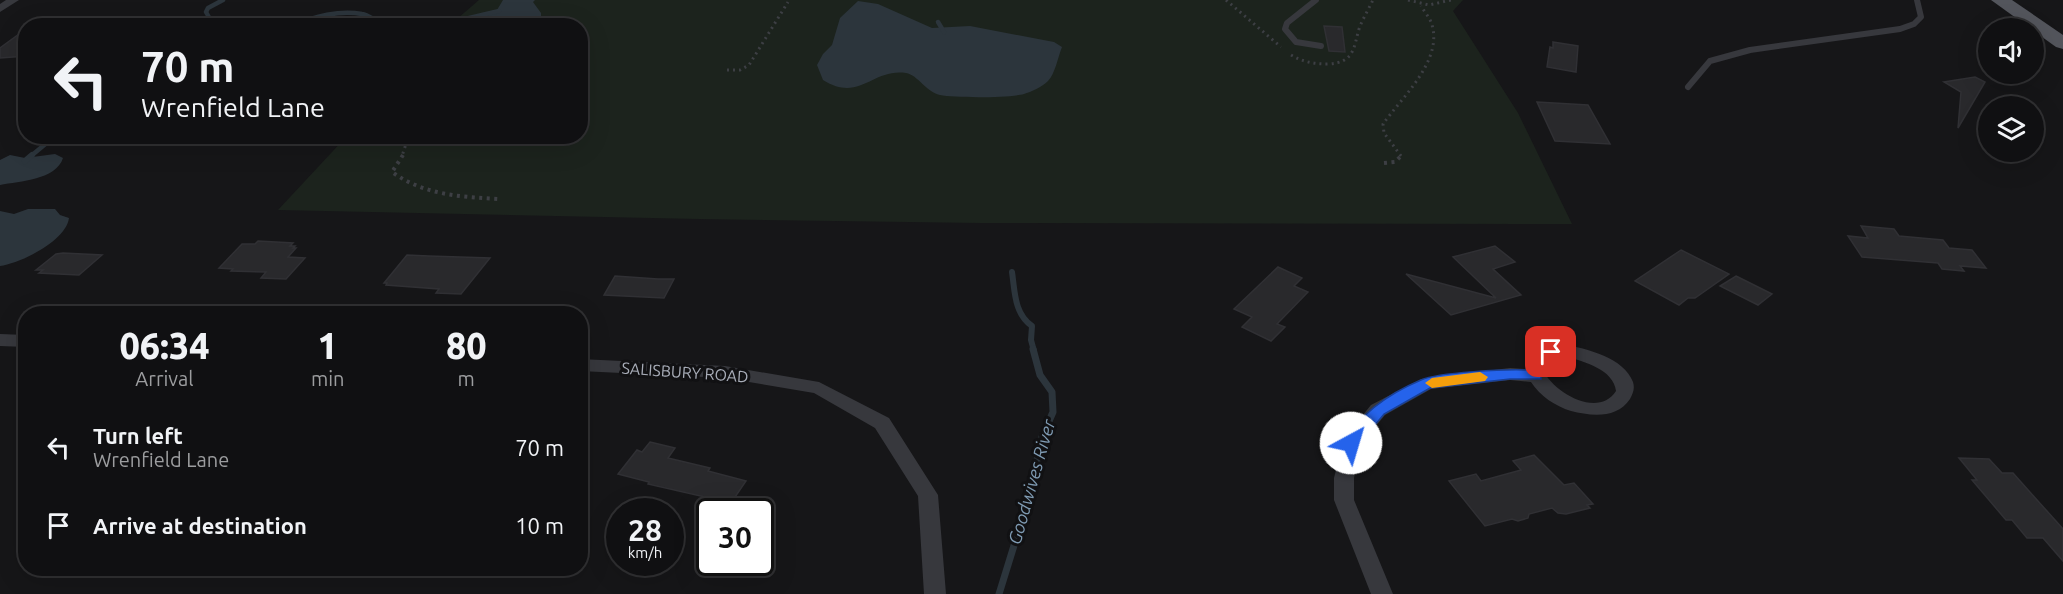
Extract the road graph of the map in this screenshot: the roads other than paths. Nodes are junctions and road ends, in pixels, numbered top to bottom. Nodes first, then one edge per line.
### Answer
1 (13, 0) edge
2 (1316, 0) edge
3 (1917, 0) edge
4 (2000, 0) edge
5 (0, 9) edge
6 (2063, 43) edge
7 (1321, 46) dead end
8 (1688, 87) dead end
9 (0, 340) edge
10 (18, 341) edge
11 (588, 364) edge
12 (1535, 376) junction
13 (935, 594) edge
14 (1382, 594) edge

1 - 5 street
2 - 7 lane
3 - 8 lane
4 - 6 main road
9 - 10 street
11 - 13 street, SALISBURY ROAD
12 - 12 street
12 - 14 street

